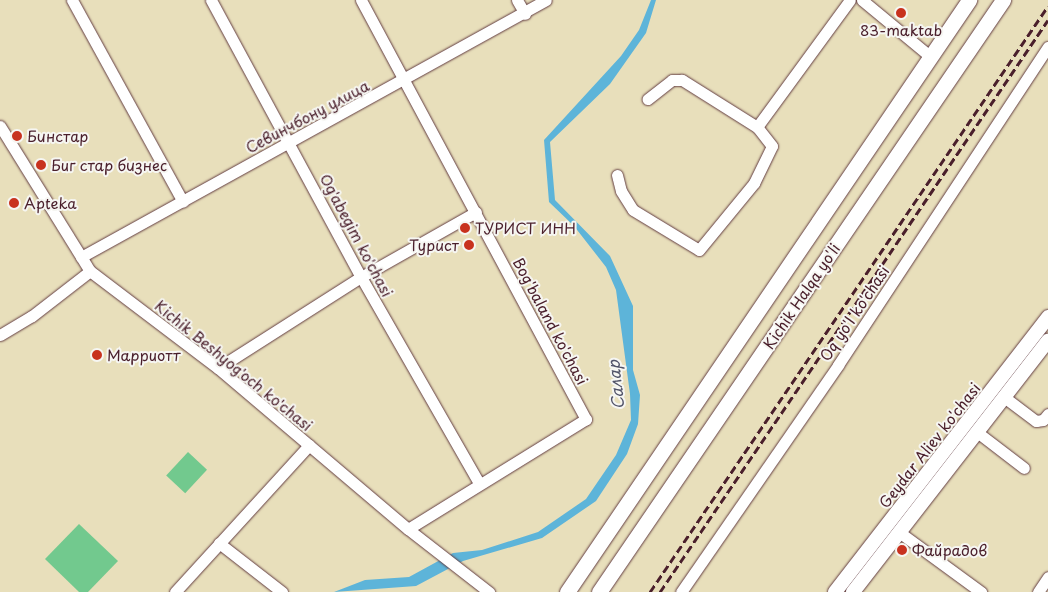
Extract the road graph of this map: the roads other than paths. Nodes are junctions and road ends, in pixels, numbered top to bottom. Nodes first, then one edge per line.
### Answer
1 (72, 0) edge
2 (211, 0) edge
3 (361, 0) edge
4 (517, 0) edge
5 (546, 0) edge
6 (850, 0) edge
7 (862, 0) edge
8 (969, 0) edge
9 (1003, 0) edge
10 (525, 14) junction
11 (1048, 48) edge
12 (931, 56) junction
13 (406, 80) junction
14 (648, 99) dead end
15 (0, 126) edge
16 (757, 127) junction
17 (289, 142) junction
18 (617, 175) dead end
19 (183, 202) junction
20 (476, 212) junction
21 (81, 257) junction
22 (90, 271) junction
23 (361, 277) junction
24 (1048, 317) edge
25 (0, 335) edge
26 (1048, 341) edge
27 (218, 368) junction
28 (1004, 397) junction
29 (1048, 414) edge
30 (977, 432) junction
31 (309, 444) junction
32 (1024, 468) dead end
33 (479, 483) junction
34 (894, 528) junction
35 (408, 529) junction
36 (219, 543) junction
37 (1048, 577) edge
38 (175, 592) edge
39 (282, 592) edge
40 (489, 592) edge
41 (567, 592) edge
42 (598, 592) edge
43 (681, 592) edge
44 (835, 592) edge
45 (853, 592) edge
46 (981, 592) edge
47 (1038, 592) edge

1 - 19 street
2 - 17 street, Og'abegim ko'chasi
3 - 13 street, Bog'baland ko'chasi
4 - 10 street
5 - 10 street, Севинчбону улица
6 - 16 street
7 - 12 street
8 - 12 highway, Kichik Halqa yo'li
9 - 42 highway, Kichik Halqa yo'li
10 - 13 street, Севинчбону улица
11 - 43 street, Oq yo'l ko'chasi
12 - 41 highway, Kichik Halqa yo'li
13 - 17 street, Севинчбону улица
13 - 20 street, Bog'baland ko'chasi
14 - 16 street
15 - 21 street, Kichik Beshyog'och ko'chasi
16 - 18 street
17 - 19 street, Севинчбону улица
17 - 23 street, Og'abegim ko'chasi
19 - 21 street, Севинчбону улица
20 - 23 street
20 - 33 street, Bog'baland ko'chasi
21 - 22 street, Kichik Beshyog'och ko'chasi
22 - 25 street
22 - 27 street, Kichik Beshyog'och ko'chasi
23 - 27 street
23 - 33 street, Og'abegim ko'chasi
24 - 34 main road, Geydar Aliev ko'chasi
26 - 28 main road, Geydar Aliev ko'chasi
27 - 31 street, Kichik Beshyog'och ko'chasi
28 - 29 street
28 - 30 main road, Geydar Aliev ko'chasi
30 - 32 street
30 - 34 main road, Geydar Aliev ko'chasi
31 - 35 street, Kichik Beshyog'och ko'chasi
31 - 36 street
33 - 35 street, Bog'baland ko'chasi
34 - 44 main road, Geydar Aliev ko'chasi
34 - 45 main road, Geydar Aliev ko'chasi
34 - 46 street
35 - 40 street, Kichik Beshyog'och ko'chasi
36 - 38 street
36 - 39 street
37 - 47 street

